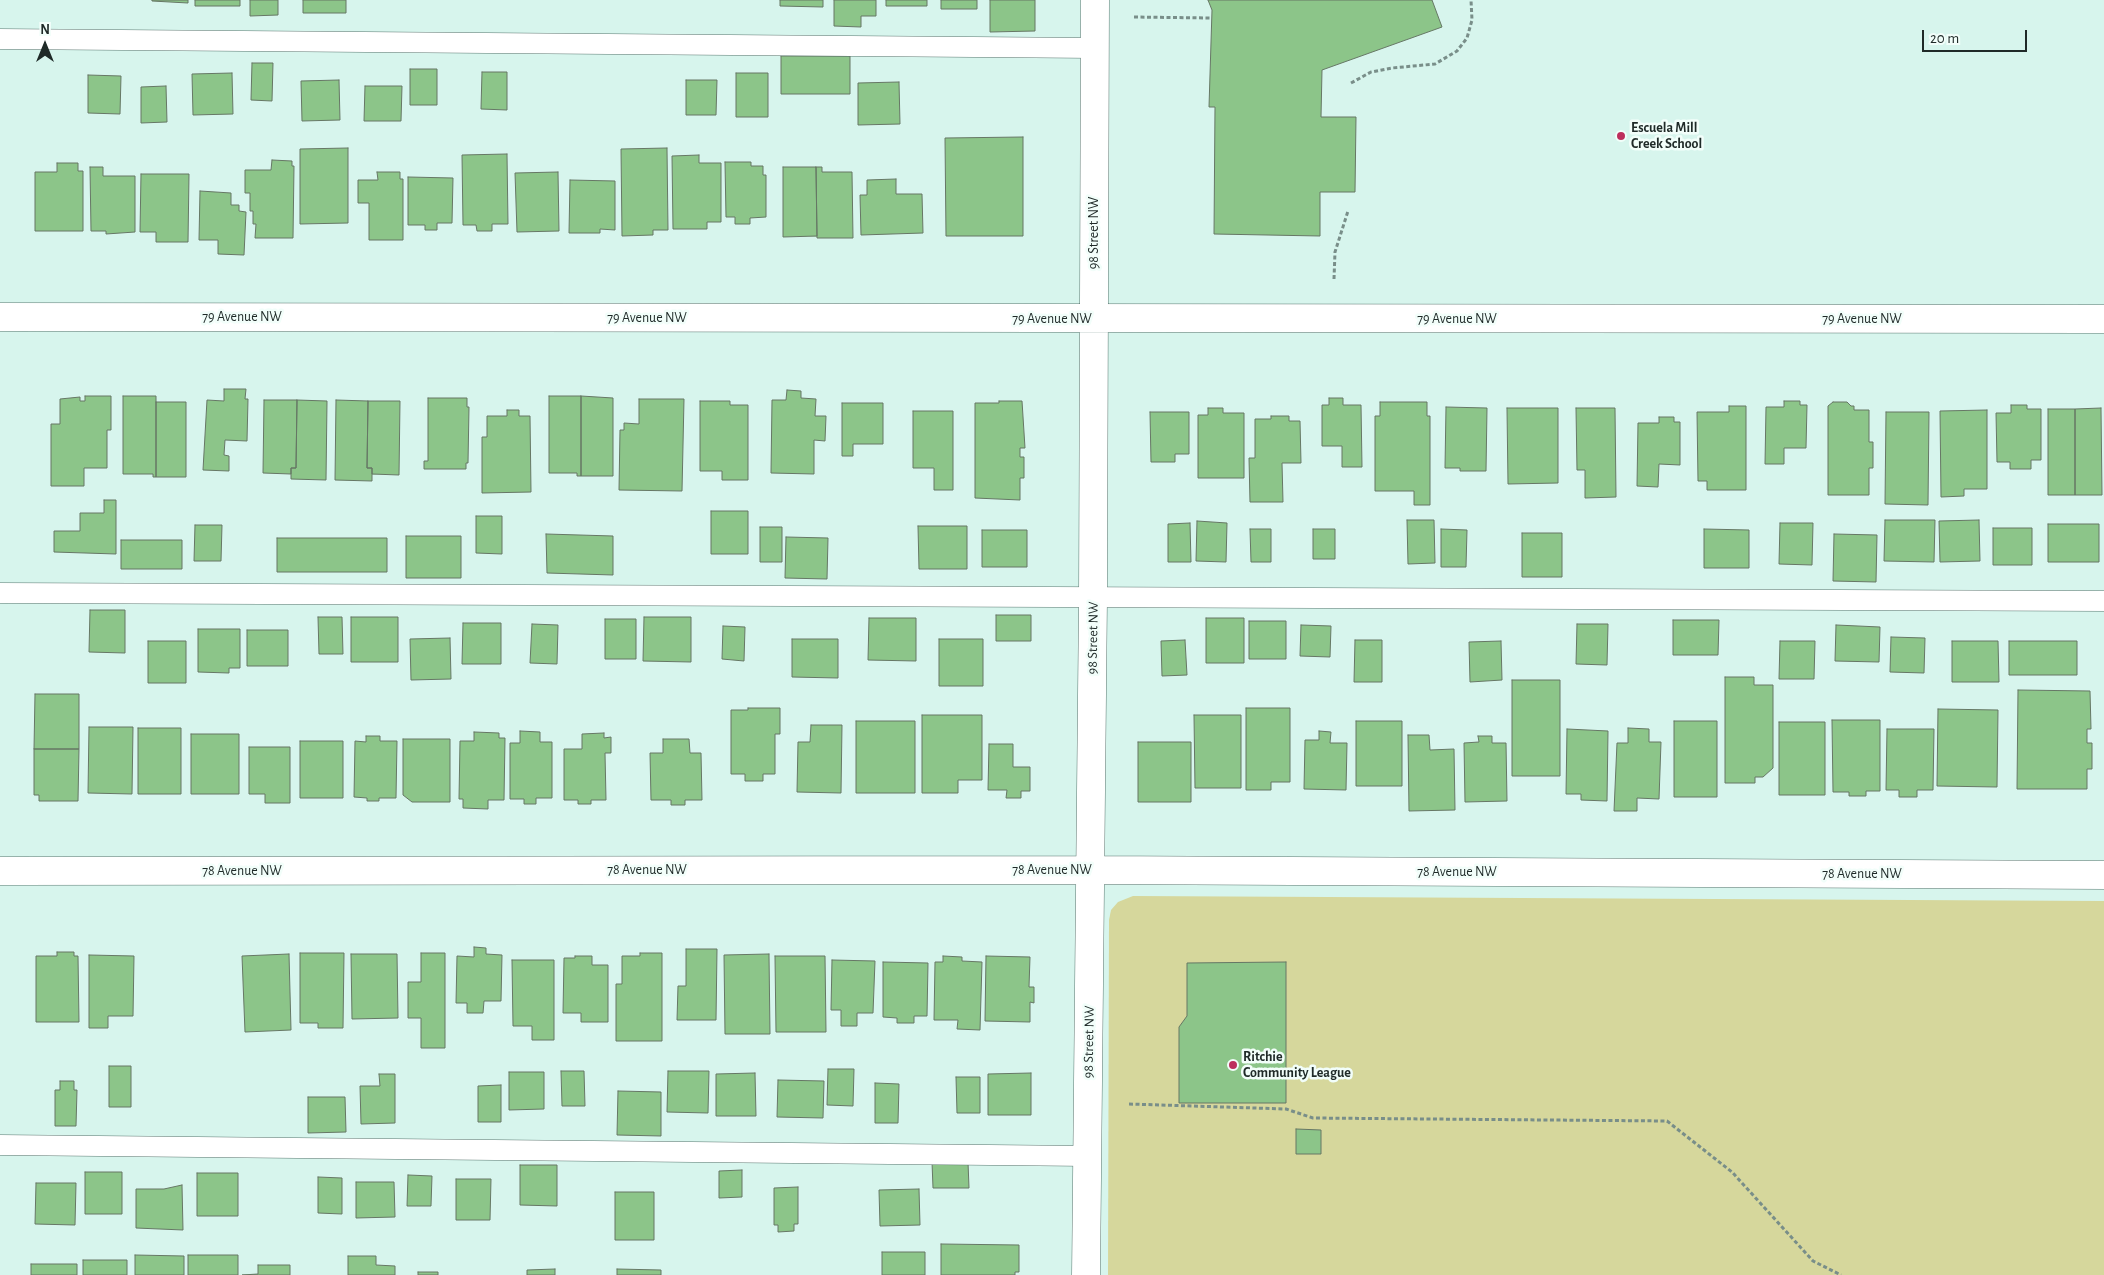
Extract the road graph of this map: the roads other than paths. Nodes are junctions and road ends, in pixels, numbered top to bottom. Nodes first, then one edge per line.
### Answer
1 (1094, 0) edge
2 (0, 40) edge
3 (1095, 48) junction
4 (0, 317) edge
5 (1093, 319) junction
6 (2104, 319) edge
7 (0, 592) edge
8 (1093, 598) junction
9 (2104, 601) edge
10 (1090, 870) junction
11 (0, 871) edge
12 (2104, 876) edge
13 (0, 1146) edge
14 (1088, 1156) junction
15 (1086, 1275) edge

1 - 3 street, 98 Street NW
2 - 3 lane
3 - 5 street, 98 Street NW
4 - 5 street, 79 Avenue NW
5 - 6 street, 79 Avenue NW
5 - 8 street, 98 Street NW
7 - 8 lane
8 - 9 lane
8 - 10 street, 98 Street NW
10 - 11 street, 78 Avenue NW
10 - 12 street, 78 Avenue NW
10 - 14 street, 98 Street NW
13 - 14 lane
14 - 15 street, 98 Street NW

